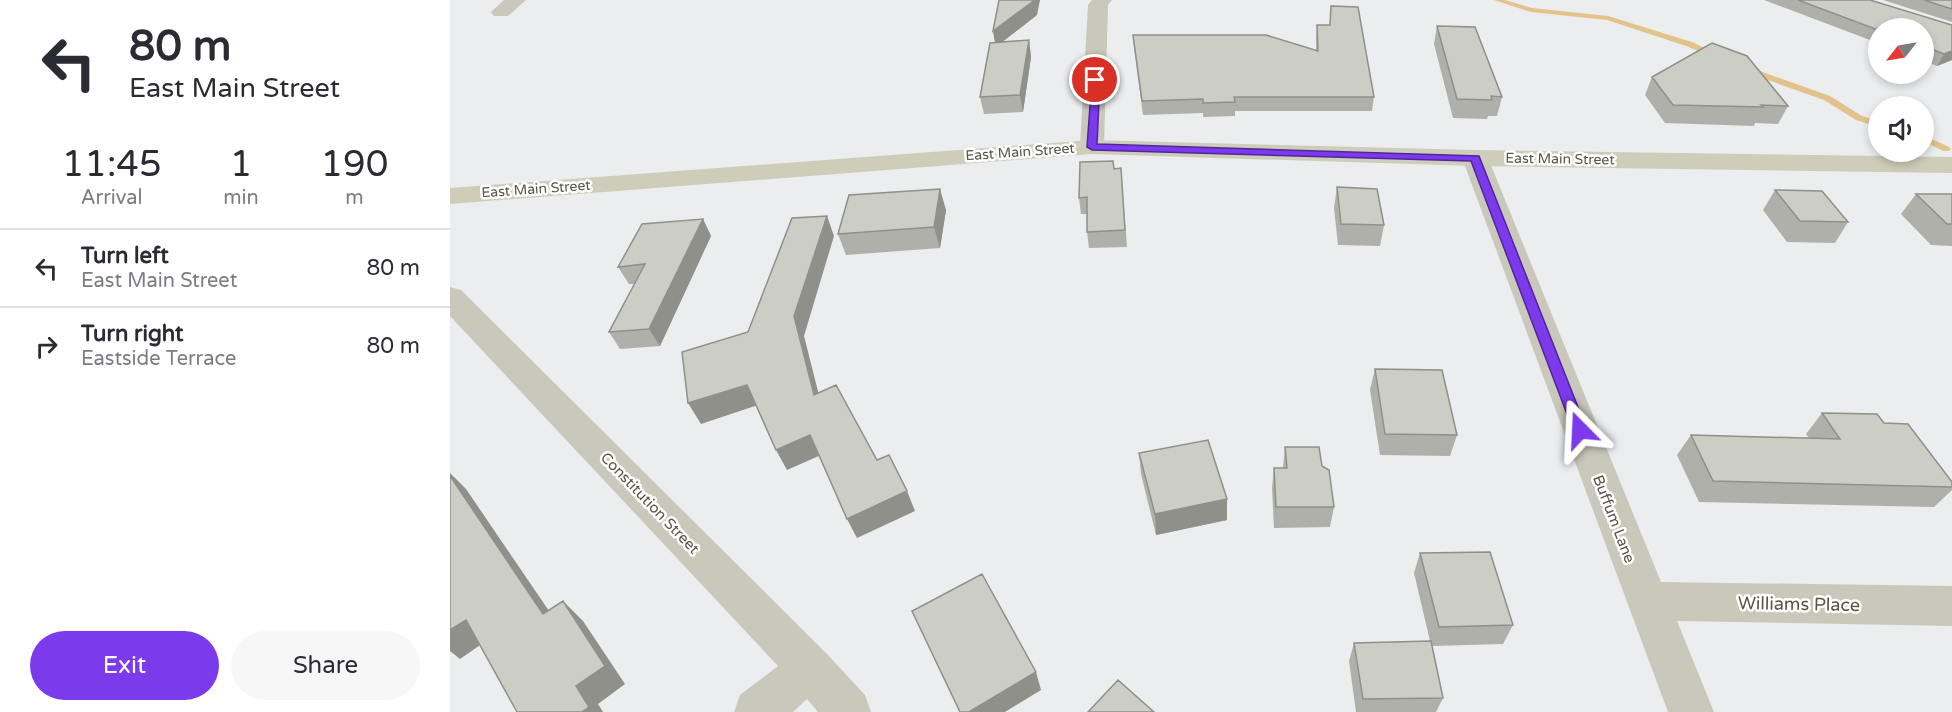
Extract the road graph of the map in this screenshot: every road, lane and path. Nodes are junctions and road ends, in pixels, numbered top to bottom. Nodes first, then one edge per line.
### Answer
1 (1102, 0) edge
2 (1092, 147) junction
3 (1475, 158) junction
4 (1952, 165) edge
5 (450, 196) edge
6 (450, 297) edge
7 (1646, 601) junction
8 (1952, 606) edge
9 (810, 668) junction
10 (757, 712) edge
11 (848, 712) edge
12 (1690, 712) edge

1 - 2 street
2 - 3 main road, East Main Street
2 - 5 main road, East Main Street
3 - 4 main road, East Main Street
3 - 7 street, Buffum Lane
6 - 9 street, Constitution Street
7 - 8 street, Williams Place
7 - 12 street, Buffum Lane
9 - 10 street
9 - 11 street, Constitution Street

